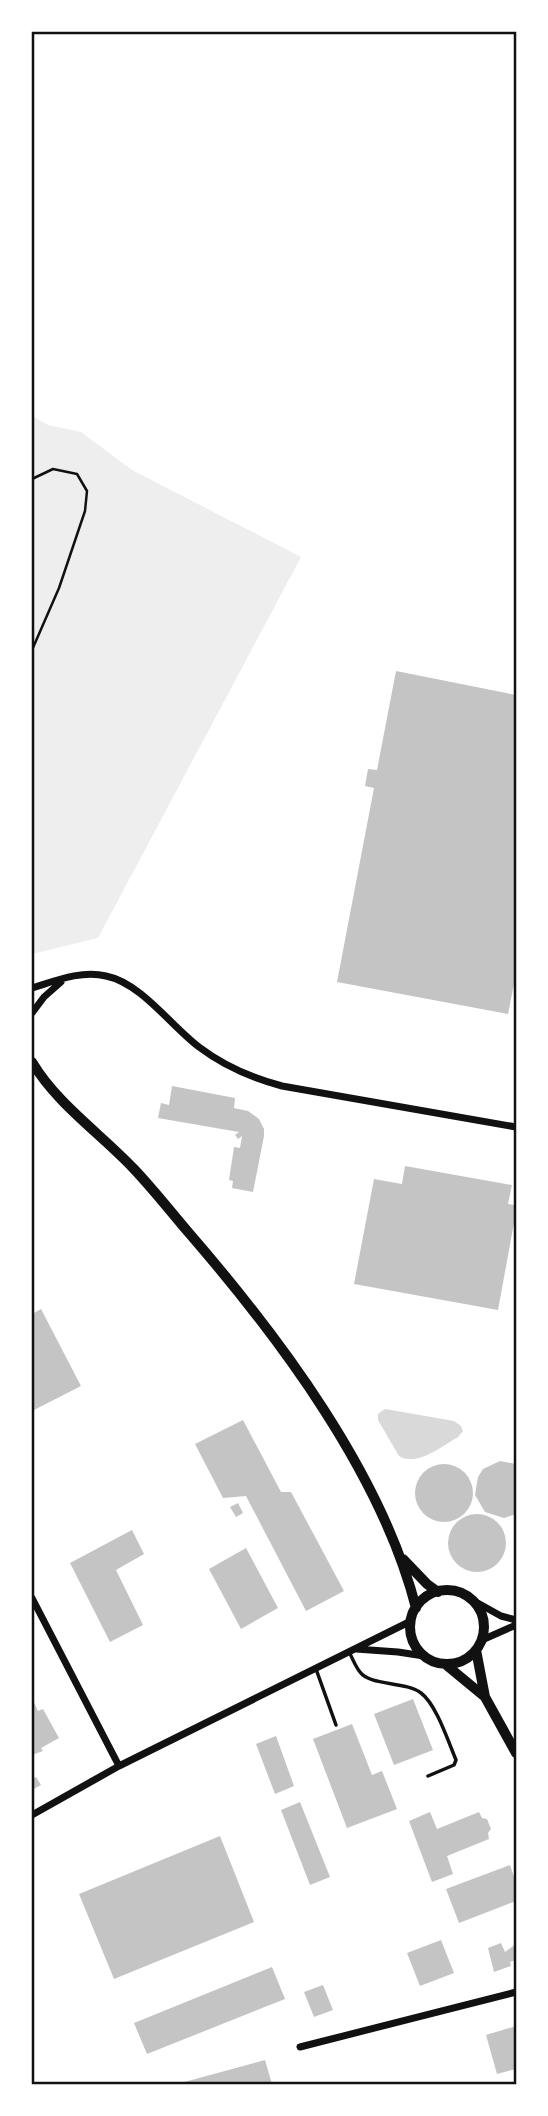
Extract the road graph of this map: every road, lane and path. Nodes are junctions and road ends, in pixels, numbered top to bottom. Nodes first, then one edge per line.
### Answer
1 (516, 431) edge
2 (516, 457) edge
3 (32, 479) edge
4 (32, 650) edge
5 (65, 979) junction
6 (32, 988) edge
7 (32, 1013) edge
8 (32, 1062) edge
9 (32, 1079) edge
10 (48, 1087) junction
11 (516, 1127) edge
12 (399, 1554) junction
13 (439, 1591) junction
14 (32, 1598) edge
15 (474, 1601) junction
16 (416, 1608) junction
17 (516, 1620) edge
18 (411, 1621) junction
19 (516, 1625) edge
20 (482, 1640) junction
21 (476, 1650) junction
22 (352, 1651) junction
23 (424, 1656) junction
24 (445, 1664) junction
25 (316, 1669) junction
26 (485, 1697) junction
27 (337, 1725) dead end
28 (516, 1753) edge
29 (119, 1766) junction
30 (428, 1776) dead end
31 (32, 1815) edge
32 (516, 1992) edge
33 (300, 2048) dead end

1 - 2 lane
3 - 4 path
5 - 6 street
5 - 7 street
5 - 11 street
8 - 10 main road
9 - 10 main road
10 - 12 main road
12 - 13 main road
12 - 16 main road
13 - 15 main road
13 - 16 main road
14 - 29 street
15 - 17 street
15 - 20 main road
16 - 18 main road
18 - 22 street
18 - 23 main road
19 - 20 street
20 - 21 main road
21 - 24 main road
21 - 26 main road
22 - 23 street
22 - 25 street
22 - 30 lane
23 - 24 main road
24 - 26 main road
25 - 27 lane
25 - 29 street
26 - 28 main road
29 - 31 street
32 - 33 street

